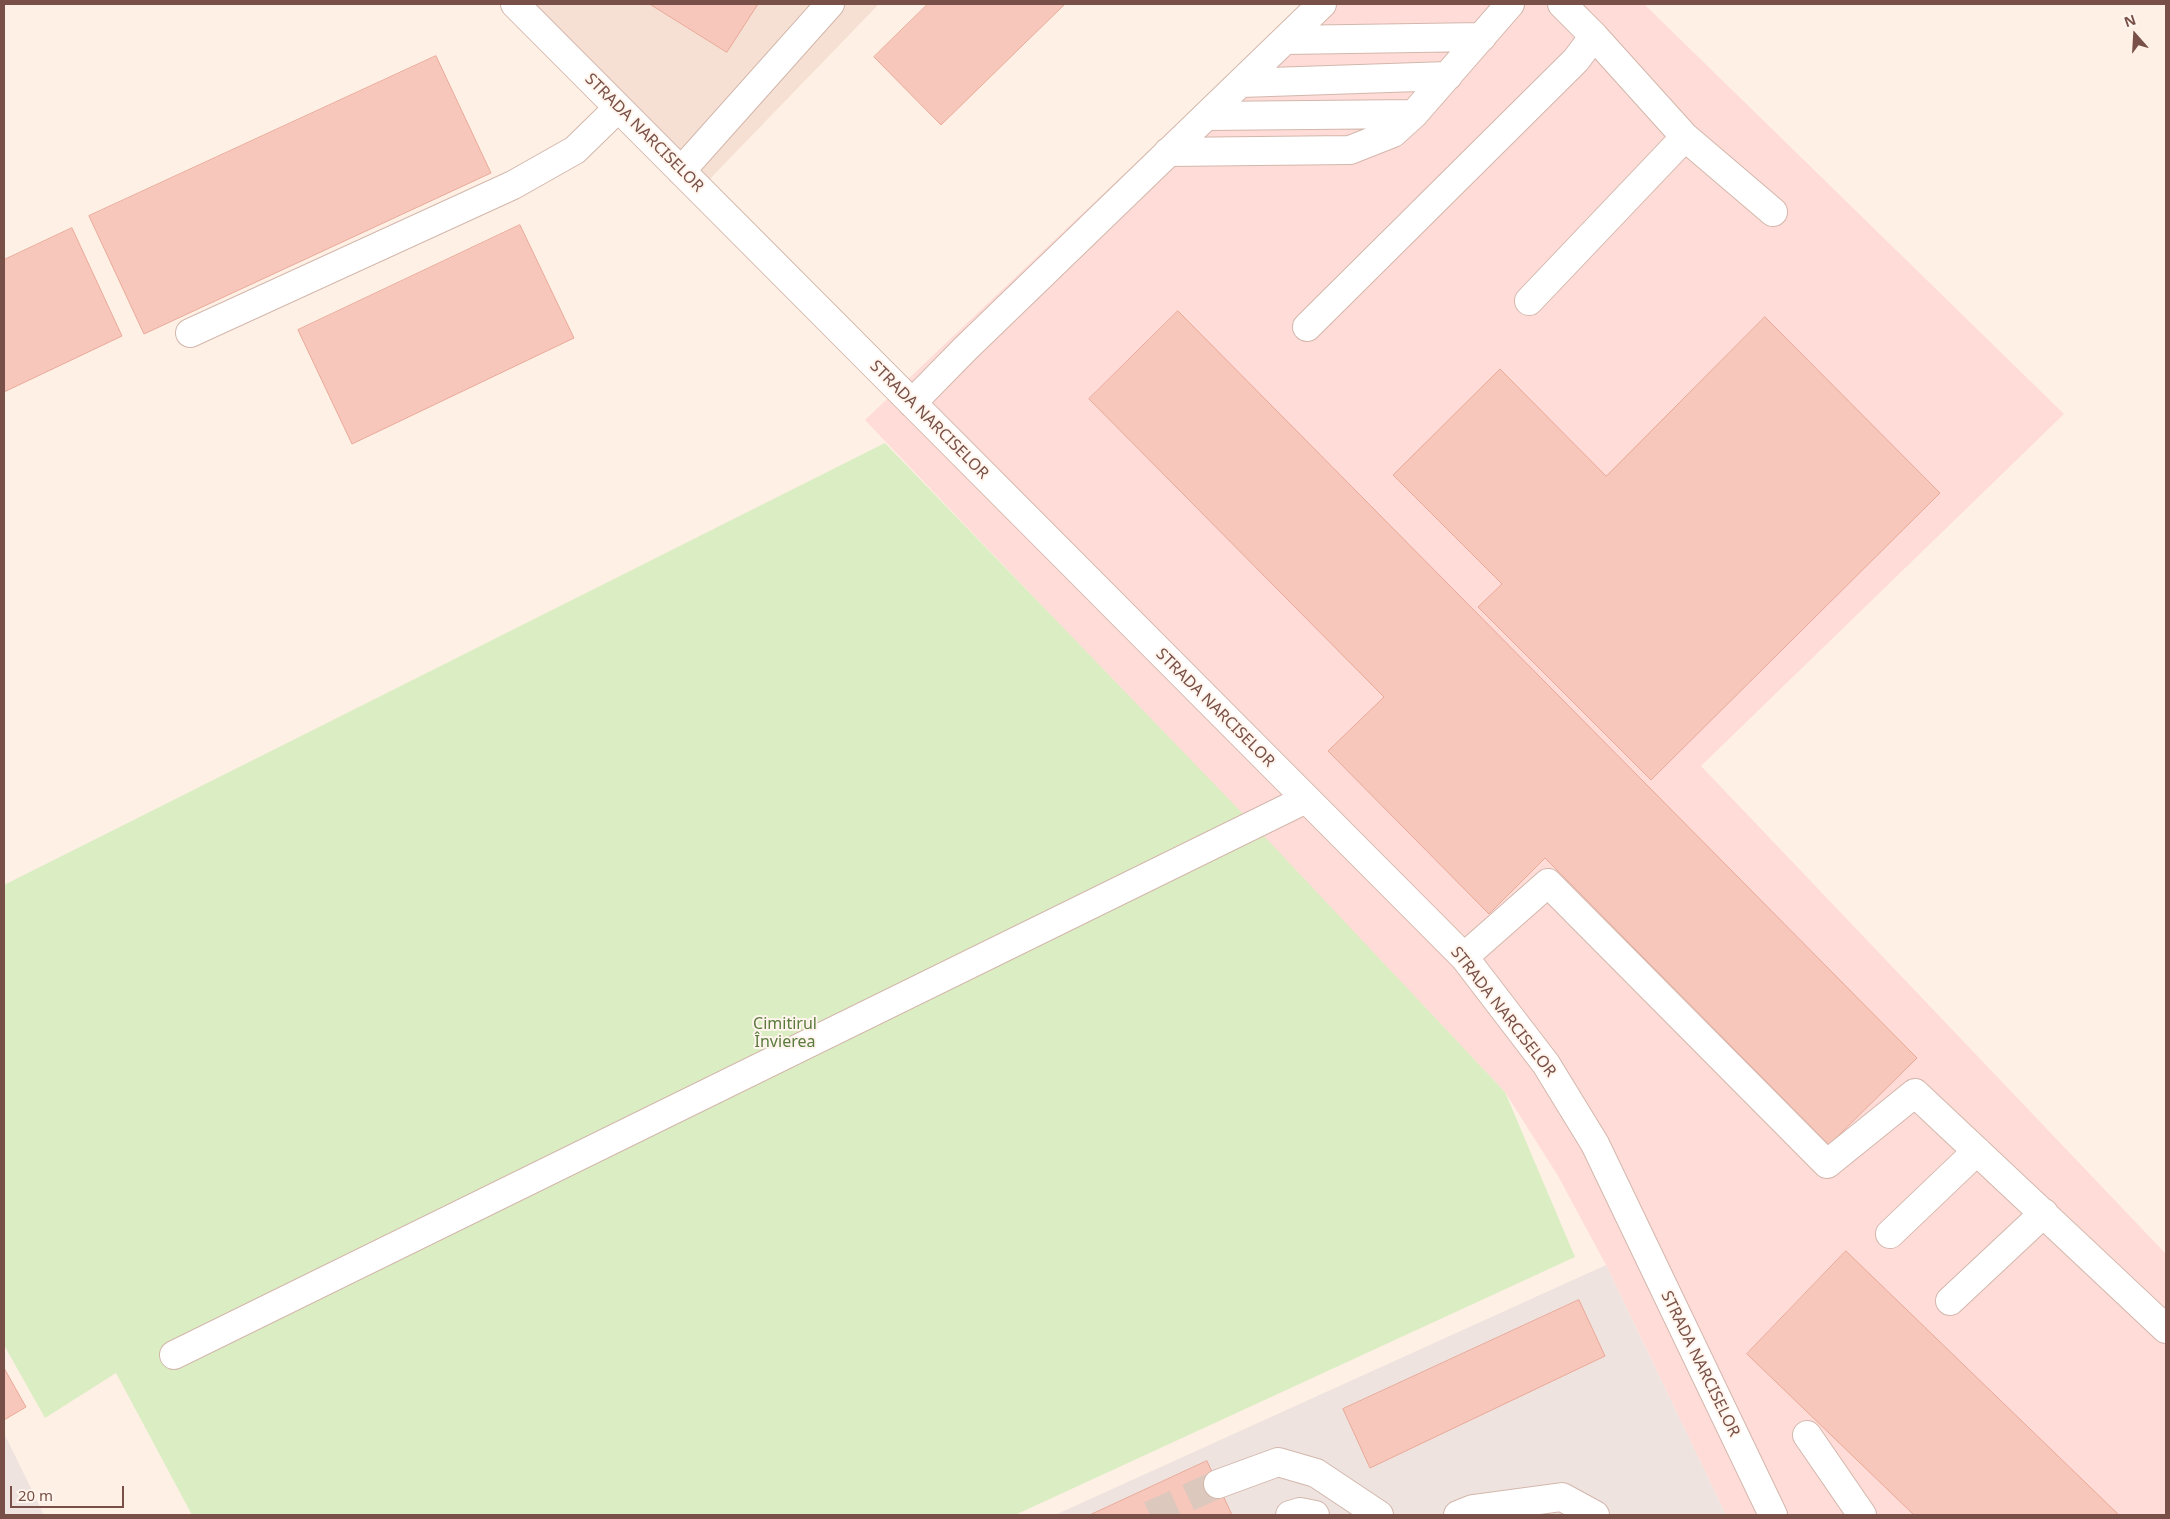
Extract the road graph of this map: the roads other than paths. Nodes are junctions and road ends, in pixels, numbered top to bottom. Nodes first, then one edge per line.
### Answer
1 (515, 4) edge
2 (830, 4) edge
3 (1322, 4) edge
4 (1510, 4) edge
5 (1562, 4) edge
6 (1482, 36) junction
7 (1594, 36) junction
8 (1285, 40) junction
9 (1448, 76) junction
10 (1240, 83) junction
11 (618, 108) junction
12 (1414, 114) junction
13 (1206, 116) junction
14 (1685, 137) junction
15 (1168, 152) junction
16 (681, 170) junction
17 (1773, 212) dead end
18 (1529, 300) dead end
19 (1307, 327) dead end
20 (190, 333) dead end
21 (912, 403) junction
22 (1306, 799) junction
23 (1464, 957) junction
24 (1977, 1151) junction
25 (2044, 1214) junction
26 (1890, 1234) dead end
27 (1950, 1301) dead end
28 (2166, 1329) edge
29 (174, 1355) dead end
30 (1807, 1435) dead end
31 (1218, 1484) tunnel mouth
32 (1290, 1515) edge
33 (1316, 1515) edge
34 (1379, 1515) edge
35 (1458, 1515) edge
36 (1595, 1515) edge
37 (1773, 1515) edge
38 (1862, 1515) edge

1 - 11 street, STRADA NARCISELOR
2 - 16 street
3 - 8 street
4 - 6 street
5 - 7 street
6 - 8 street
6 - 9 street
7 - 14 street
7 - 19 street
8 - 10 street
9 - 10 street
9 - 12 street
10 - 13 street
11 - 16 street, STRADA NARCISELOR
11 - 20 street
12 - 13 street
12 - 15 street
13 - 15 street
14 - 17 street
14 - 18 street
15 - 21 street
16 - 21 street, STRADA NARCISELOR
21 - 22 street, STRADA NARCISELOR
22 - 23 street, STRADA NARCISELOR
22 - 29 street
23 - 24 street
23 - 37 street, STRADA NARCISELOR
24 - 25 street
24 - 26 street
25 - 27 street
25 - 28 street
30 - 38 street
31 - 34 street
32 - 33 street
35 - 36 street

